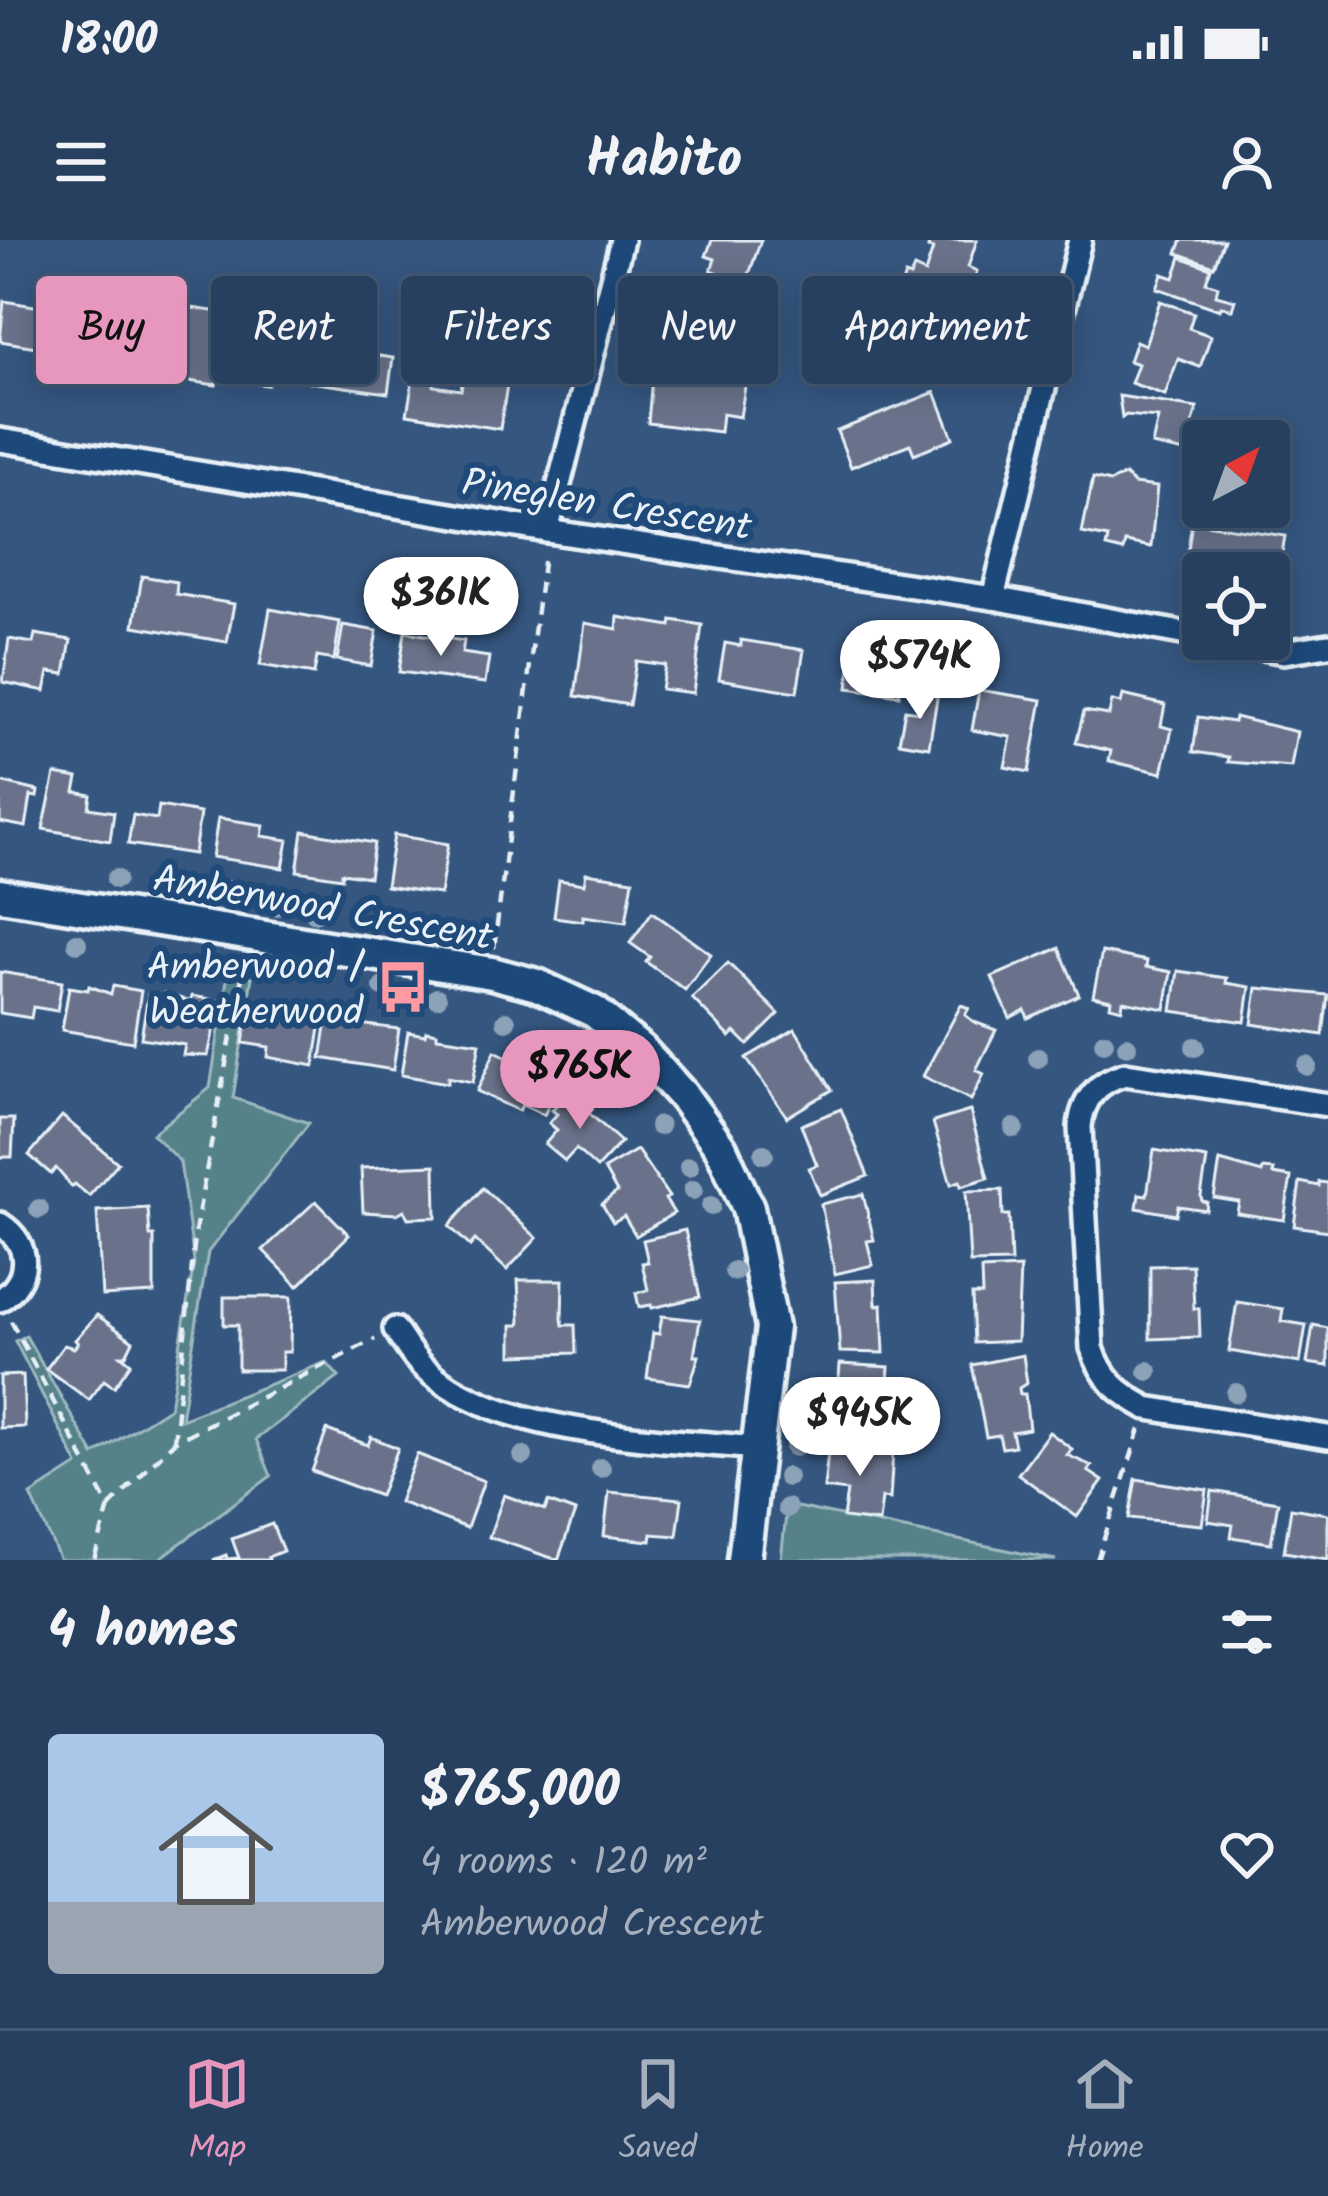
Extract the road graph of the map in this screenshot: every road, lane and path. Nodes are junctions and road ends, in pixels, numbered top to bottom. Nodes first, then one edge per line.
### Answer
1 (622, 240) edge
2 (1080, 240) edge
3 (0, 440) edge
4 (547, 531) junction
5 (993, 598) junction
6 (1182, 633) edge
7 (1328, 645) edge
8 (1290, 651) edge
9 (0, 895) edge
10 (250, 932) junction
11 (492, 973) junction
12 (1328, 1106) edge
13 (0, 1224) edge
14 (0, 1300) edge
15 (395, 1329) joint
16 (1147, 1408) junction
17 (1328, 1437) edge
18 (174, 1442) junction
19 (756, 1448) junction
20 (109, 1507) junction
21 (94, 1560) edge
22 (744, 1560) edge
23 (1097, 1560) edge

1 - 4 street
2 - 5 street
3 - 4 street, Pineglen Crescent
4 - 5 street, Pineglen Crescent
4 - 11 path
5 - 6 street, Pineglen Crescent
7 - 8 street
9 - 10 street, Amberwood Crescent
10 - 11 street, Amberwood Crescent
10 - 18 path
11 - 19 street, Amberwood Crescent
12 - 16 street
13 - 14 street
14 - 20 path
15 - 18 path
15 - 19 street
16 - 17 street
16 - 23 path
18 - 20 path
19 - 22 street, Amberwood Crescent
20 - 21 path

